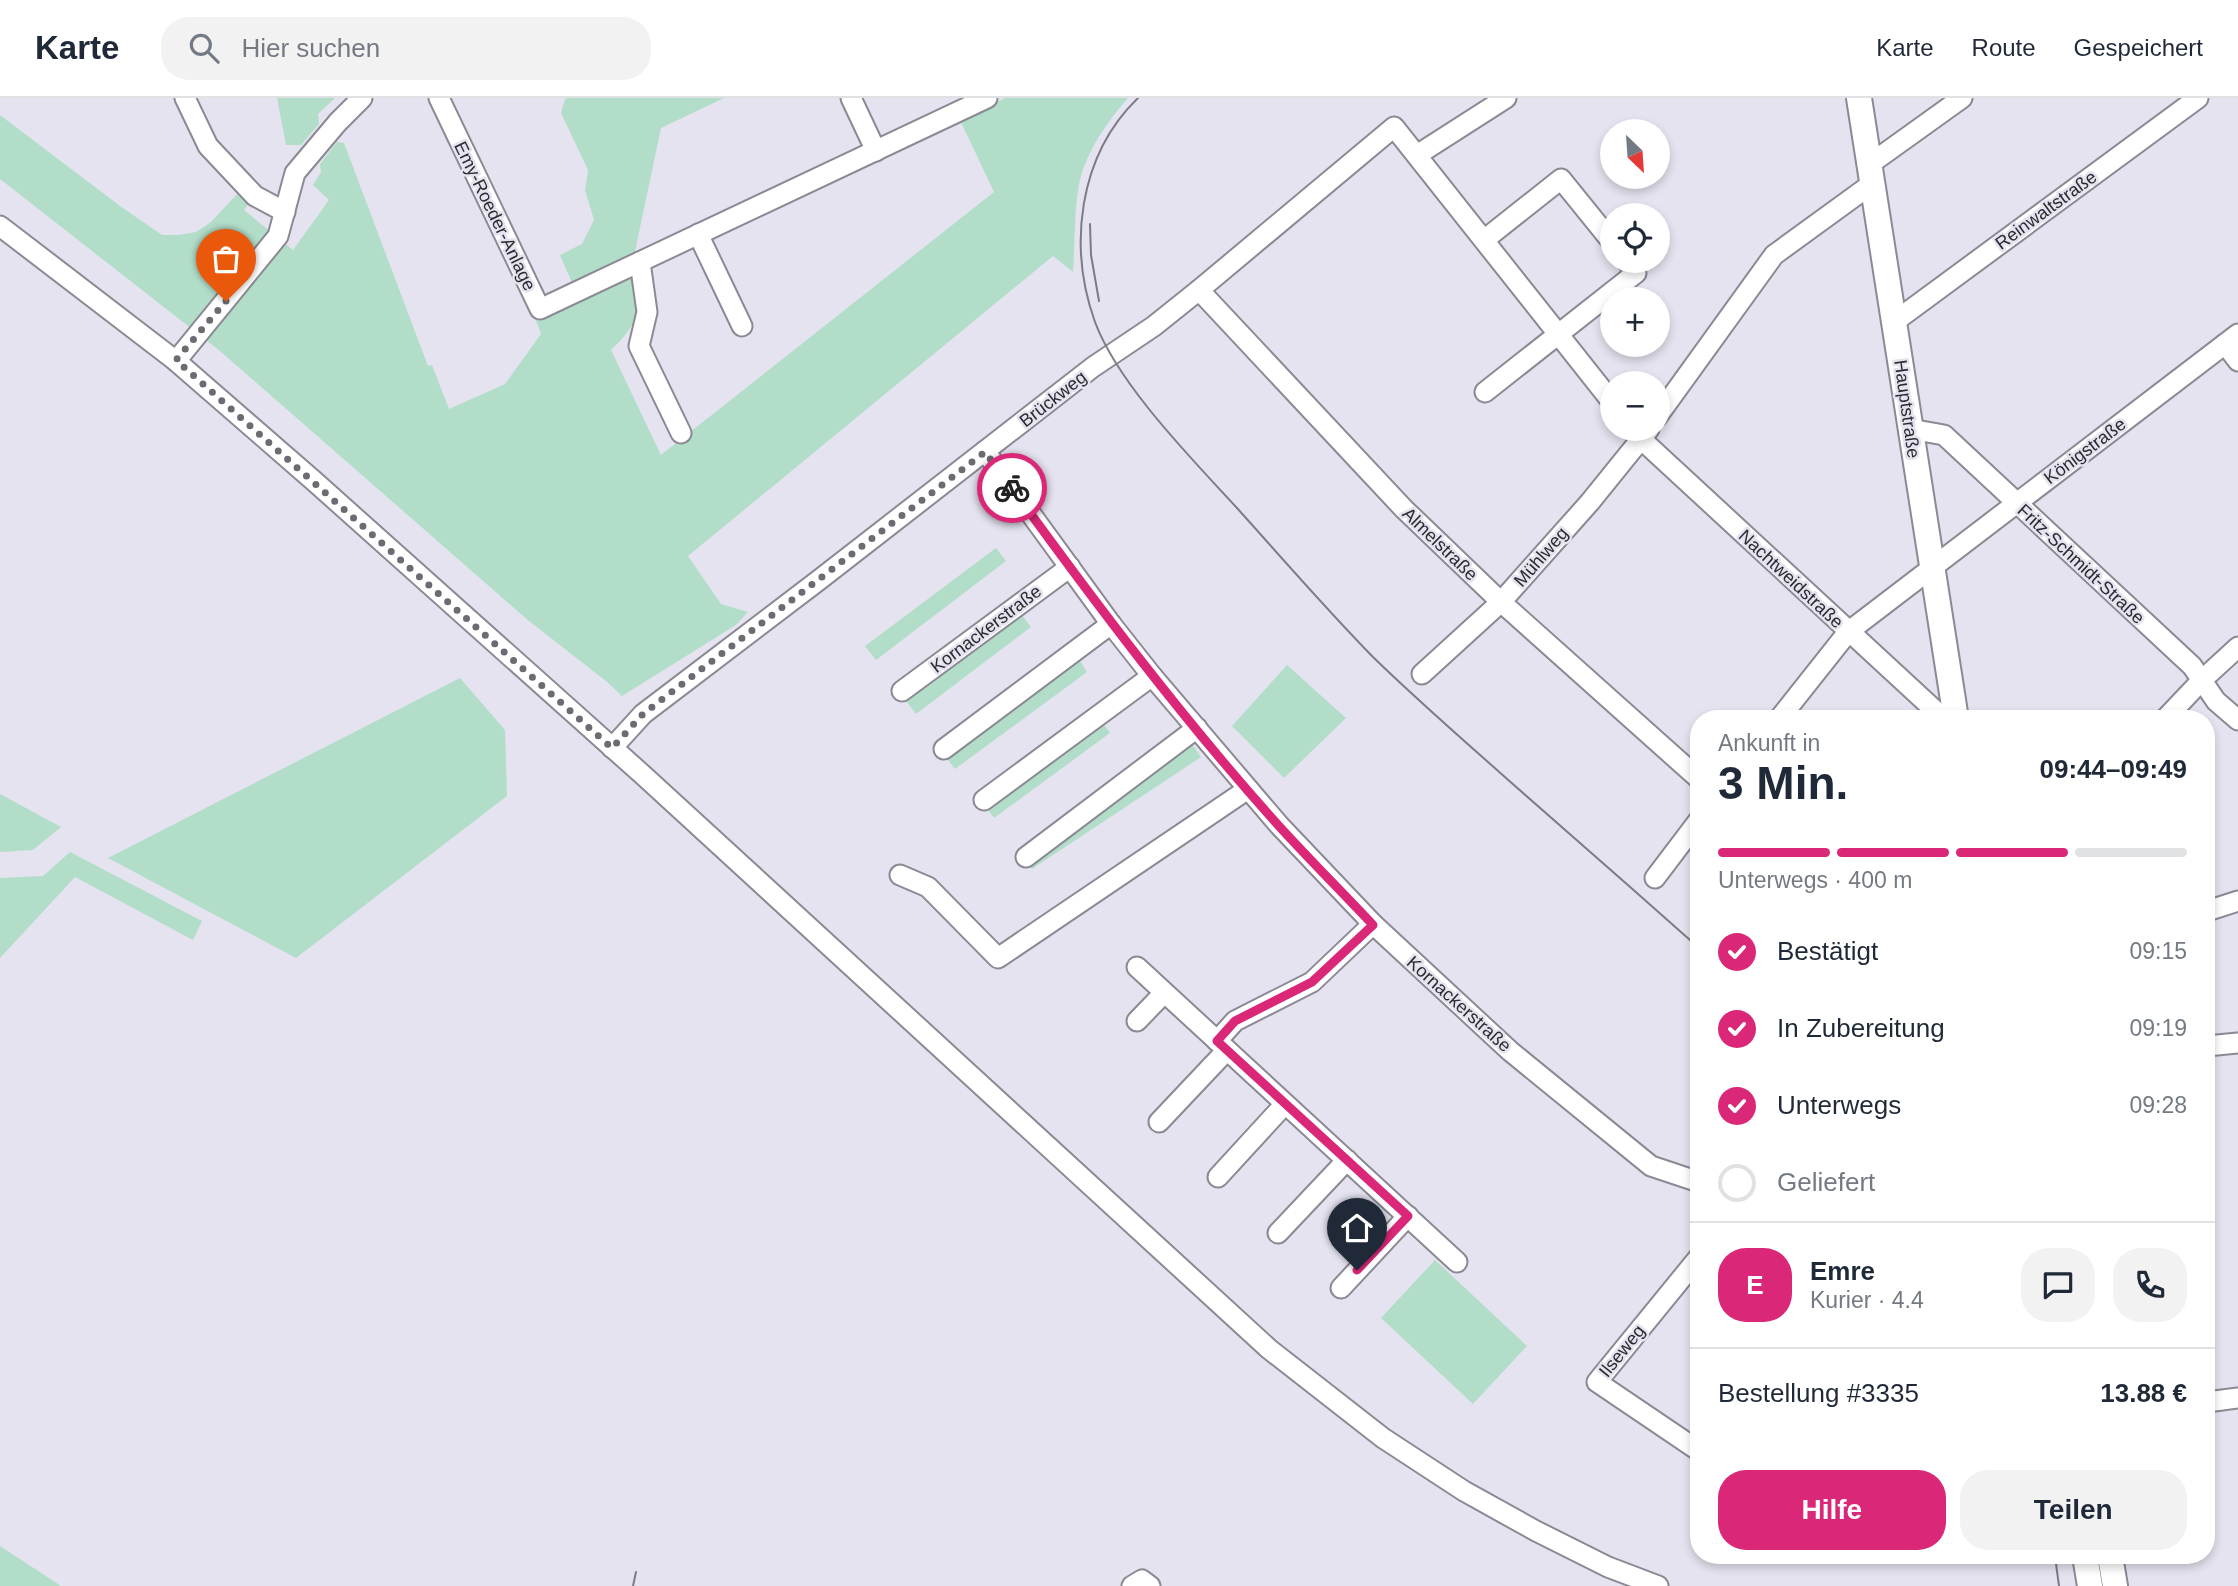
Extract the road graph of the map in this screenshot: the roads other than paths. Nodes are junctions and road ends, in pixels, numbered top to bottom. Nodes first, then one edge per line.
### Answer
1 (185, 98) edge
2 (362, 98) edge
3 (439, 98) edge
4 (851, 98) edge
5 (987, 98) edge
6 (1506, 98) edge
7 (1859, 98) edge
8 (1962, 98) edge
9 (2198, 98) edge
10 (876, 151) junction
11 (1416, 155) junction
12 (1871, 173) junction
13 (285, 212) junction
14 (0, 226) edge
15 (1600, 227) edge
16 (698, 234) junction
17 (1484, 240) junction
18 (640, 262) junction
19 (1636, 273) edge
20 (1199, 290) junction
21 (1894, 322) junction
22 (742, 326) dead end
23 (1559, 334) junction
24 (2231, 339) edge
25 (176, 360) junction
26 (2238, 361) edge
27 (1600, 386) edge
28 (1485, 392) dead end
29 (1670, 399) edge
30 (1910, 429) junction
31 (681, 433) dead end
32 (1634, 441) edge
33 (1650, 441) edge
34 (985, 452) junction
35 (2016, 504) junction
36 (1070, 567) junction
37 (1932, 567) junction
38 (1502, 602) junction
39 (1111, 624) junction
40 (1848, 632) junction
41 (2238, 647) edge
42 (1422, 674) dead end
43 (1152, 676) junction
44 (2202, 680) junction
45 (902, 691) dead end
46 (1786, 710) edge
47 (1934, 710) edge
48 (1954, 710) edge
49 (2174, 710) edge
50 (2238, 720) edge
51 (1196, 728) junction
52 (612, 748) junction
53 (944, 750) dead end
54 (1690, 771) edge
55 (1248, 789) junction
56 (984, 800) dead end
57 (1690, 832) edge
58 (1026, 857) dead end
59 (900, 875) dead end
60 (1655, 878) dead end
61 (2238, 901) edge
62 (2215, 908) edge
63 (1373, 925) junction
64 (1137, 967) dead end
65 (1164, 993) junction
66 (1137, 1021) dead end
67 (2238, 1043) edge
68 (2215, 1045) edge
69 (1222, 1046) junction
70 (1285, 1104) junction
71 (1159, 1122) dead end
72 (1347, 1160) junction
73 (1218, 1177) dead end
74 (1690, 1179) edge
75 (1408, 1216) junction
76 (1278, 1233) dead end
77 (1457, 1262) dead end
78 (1690, 1268) edge
79 (1341, 1288) dead end
80 (2238, 1398) edge
81 (2215, 1401) edge
82 (1690, 1445) edge
83 (2086, 1564) edge
84 (2111, 1564) edge
85 (1132, 1586) edge
86 (1150, 1586) edge
87 (1658, 1586) edge
88 (2090, 1586) edge
89 (2115, 1586) edge

1 - 13 street
2 - 13 street
3 - 18 street, Emy-Roeder-Anlage
4 - 10 street
5 - 10 street, Emy-Roeder-Anlage
6 - 11 street
7 - 12 main road, Hauptstraße
8 - 12 street
9 - 21 street, Reinwaltstraße
10 - 16 street, Emy-Roeder-Anlage
11 - 17 street
11 - 20 street, Brückweg
12 - 21 main road, Hauptstraße
12 - 29 street
13 - 25 street
14 - 25 street
15 - 17 street
16 - 18 street, Emy-Roeder-Anlage
16 - 22 street
17 - 23 street
18 - 31 street
19 - 23 street
20 - 34 street, Brückweg
20 - 38 street, Almelstraße
21 - 30 main road, Hauptstraße
23 - 27 street
23 - 28 street
24 - 26 street
24 - 35 street, Königstraße
25 - 52 street
30 - 35 street, Fritz-Schmidt-Straße
30 - 37 main road, Hauptstraße
32 - 38 street, Mühlweg
33 - 40 street, Nachtweidstraße
34 - 36 street, Kornackerstraße
34 - 52 street, Brückweg
35 - 37 street, Königstraße
35 - 44 street, Fritz-Schmidt-Straße
36 - 39 street, Kornackerstraße
36 - 45 street, Kornackerstraße
37 - 40 street, Königstraße
37 - 48 main road, Hauptstraße
38 - 42 street, Mühlweg
38 - 54 street, Almelstraße
39 - 43 street, Kornackerstraße
39 - 53 street
40 - 46 street, Königstraße
40 - 47 street, Nachtweidstraße
41 - 44 street
43 - 51 street, Kornackerstraße
43 - 56 street
44 - 49 street
44 - 50 street, Fritz-Schmidt-Straße
51 - 55 street, Kornackerstraße
51 - 58 street
52 - 87 street
55 - 59 street
55 - 63 street, Kornackerstraße
57 - 60 street
61 - 62 street
63 - 69 street
63 - 74 street, Kornackerstraße
64 - 65 street
65 - 66 street
65 - 69 street
67 - 68 street
69 - 70 street
69 - 71 street
70 - 72 street
70 - 73 street
72 - 75 street
72 - 76 street
75 - 77 street
75 - 79 street
78 - 82 street, Ilseweg
80 - 81 street
83 - 88 main road
84 - 89 main road
85 - 86 street

